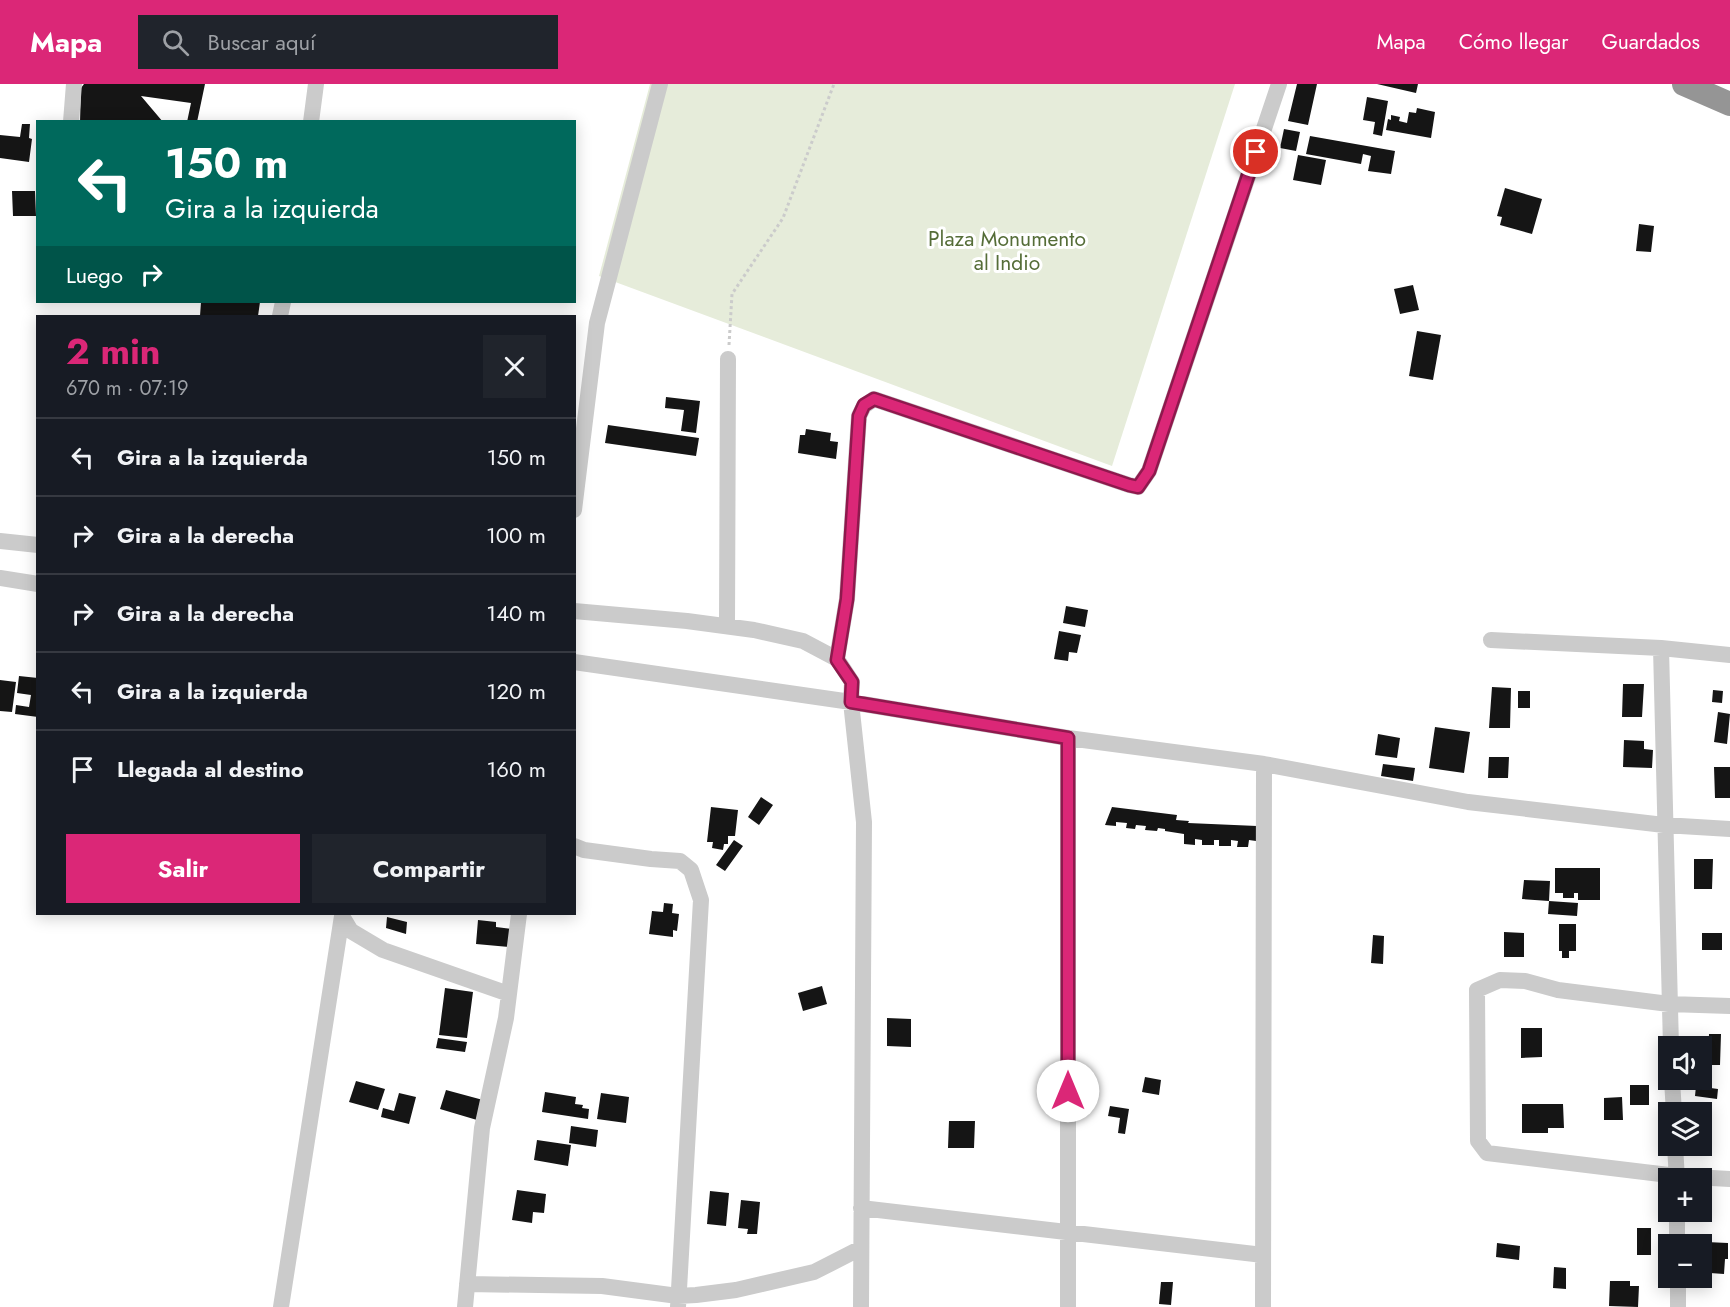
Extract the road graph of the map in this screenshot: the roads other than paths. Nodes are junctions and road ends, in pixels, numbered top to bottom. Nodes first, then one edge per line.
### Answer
1 (74, 84) edge
2 (660, 84) edge
3 (1279, 84) edge
4 (1684, 84) edge
5 (314, 85) edge
6 (1730, 104) edge
7 (71, 120) edge
8 (311, 120) edge
9 (728, 359) road end
10 (576, 494) edge
11 (0, 541) edge
12 (36, 545) edge
13 (0, 578) edge
14 (36, 584) edge
15 (576, 611) edge
16 (727, 626) junction
17 (1491, 640) dead end
18 (1661, 648) junction
19 (1730, 655) edge
20 (837, 660) junction
21 (576, 662) edge
22 (851, 702) junction
23 (1068, 738) junction
24 (1264, 764) junction
25 (1664, 825) junction
26 (1730, 829) edge
27 (576, 847) edge
28 (342, 915) edge
29 (519, 915) edge
30 (509, 994) junction
31 (1669, 1004) junction
32 (1730, 1006) edge
33 (1670, 1036) edge
34 (1658, 1176) edge
35 (1712, 1179) edge
36 (1730, 1179) edge
37 (861, 1208) junction
38 (1068, 1232) junction
39 (861, 1248) junction
40 (1263, 1255) junction
41 (467, 1284) junction
42 (1677, 1288) edge
43 (678, 1301) edge
44 (281, 1307) edge
45 (465, 1307) edge
46 (861, 1307) edge
47 (1068, 1307) edge
48 (1263, 1307) edge
49 (1678, 1307) edge

1 - 7 street
2 - 10 street
3 - 20 street
4 - 6 highway
5 - 8 street
9 - 16 street
11 - 12 street
13 - 14 street
15 - 16 street
16 - 20 street
17 - 18 street
18 - 19 street
18 - 25 street
20 - 22 street
21 - 22 street
22 - 23 street
22 - 37 street
23 - 24 street
23 - 38 street
24 - 25 street
24 - 40 street
25 - 26 street
25 - 31 street
27 - 43 street
28 - 30 street
28 - 44 street
29 - 30 street
30 - 41 street
31 - 32 street
31 - 33 street
31 - 34 street
35 - 36 street
37 - 38 street
37 - 39 street
38 - 40 street
38 - 47 street
39 - 43 street
39 - 46 street
40 - 48 street
41 - 43 street
41 - 45 street
42 - 49 street

